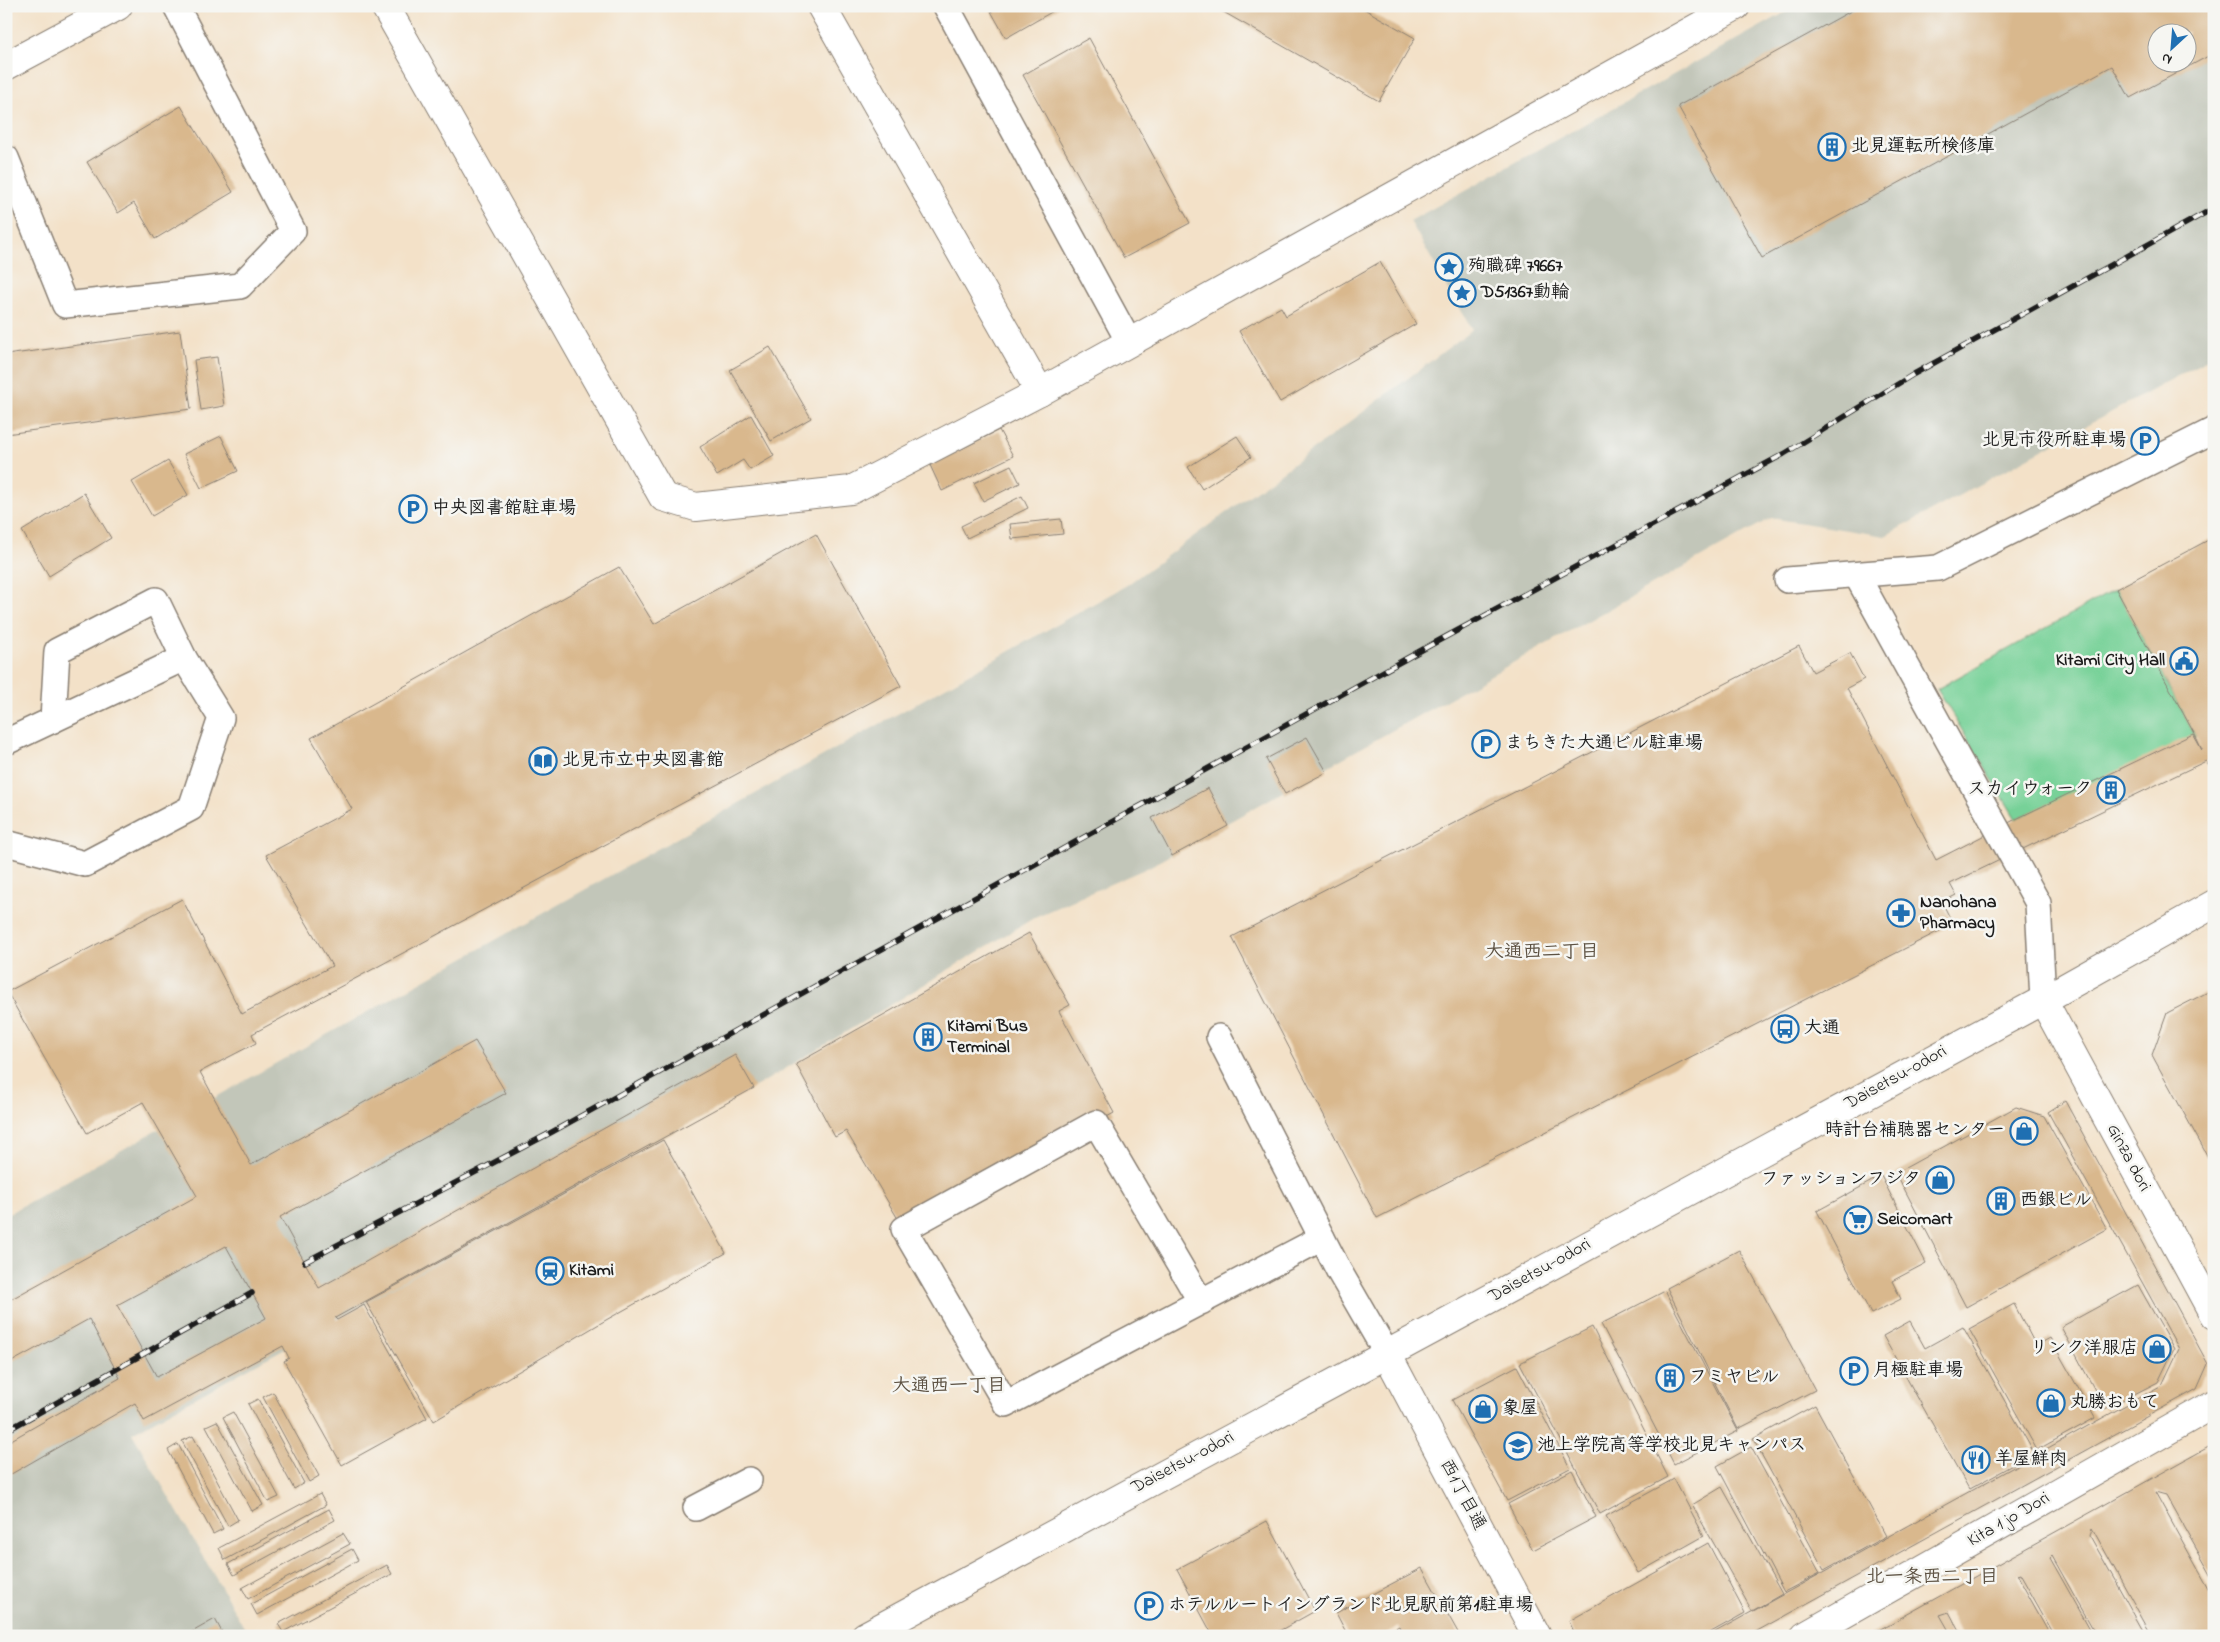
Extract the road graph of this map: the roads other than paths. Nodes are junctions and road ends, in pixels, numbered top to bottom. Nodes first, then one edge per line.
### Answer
1 (118, 6) edge
2 (176, 6) edge
3 (385, 6) edge
4 (821, 6) edge
5 (946, 6) edge
6 (1736, 6) edge
7 (6, 66) edge
8 (6, 158) edge
9 (1129, 342) junction
10 (1040, 392) junction
11 (2214, 430) edge
12 (1857, 576) junction
13 (1787, 580) dead end
14 (184, 658) junction
15 (53, 720) junction
16 (6, 742) edge
17 (6, 843) edge
18 (2214, 904) edge
19 (2043, 1000) junction
20 (1219, 1037) dead end
21 (1322, 1238) junction
22 (1201, 1302) junction
23 (2214, 1316) edge
24 (1387, 1354) junction
25 (2214, 1404) edge
26 (749, 1480) dead end
27 (696, 1508) dead end
28 (865, 1636) edge
29 (1537, 1636) edge
30 (1805, 1636) edge

1 - 7 main road
2 - 8 lane
3 - 10 main road
4 - 10 main road
5 - 9 lane
6 - 9 main road
9 - 10 main road
11 - 12 lane
12 - 13 lane
12 - 19 lane
14 - 15 lane
14 - 15 lane
14 - 17 lane
15 - 16 lane
18 - 19 main road, Daisetsu-odori
19 - 23 main road, Ginza dori
19 - 24 main road, Daisetsu-odori
20 - 21 lane
21 - 22 lane
21 - 24 lane
22 - 22 lane
24 - 28 main road, Daisetsu-odori
24 - 29 main road, 西1丁目通
25 - 30 main road, Kita 1 jo Dori
26 - 27 lane

